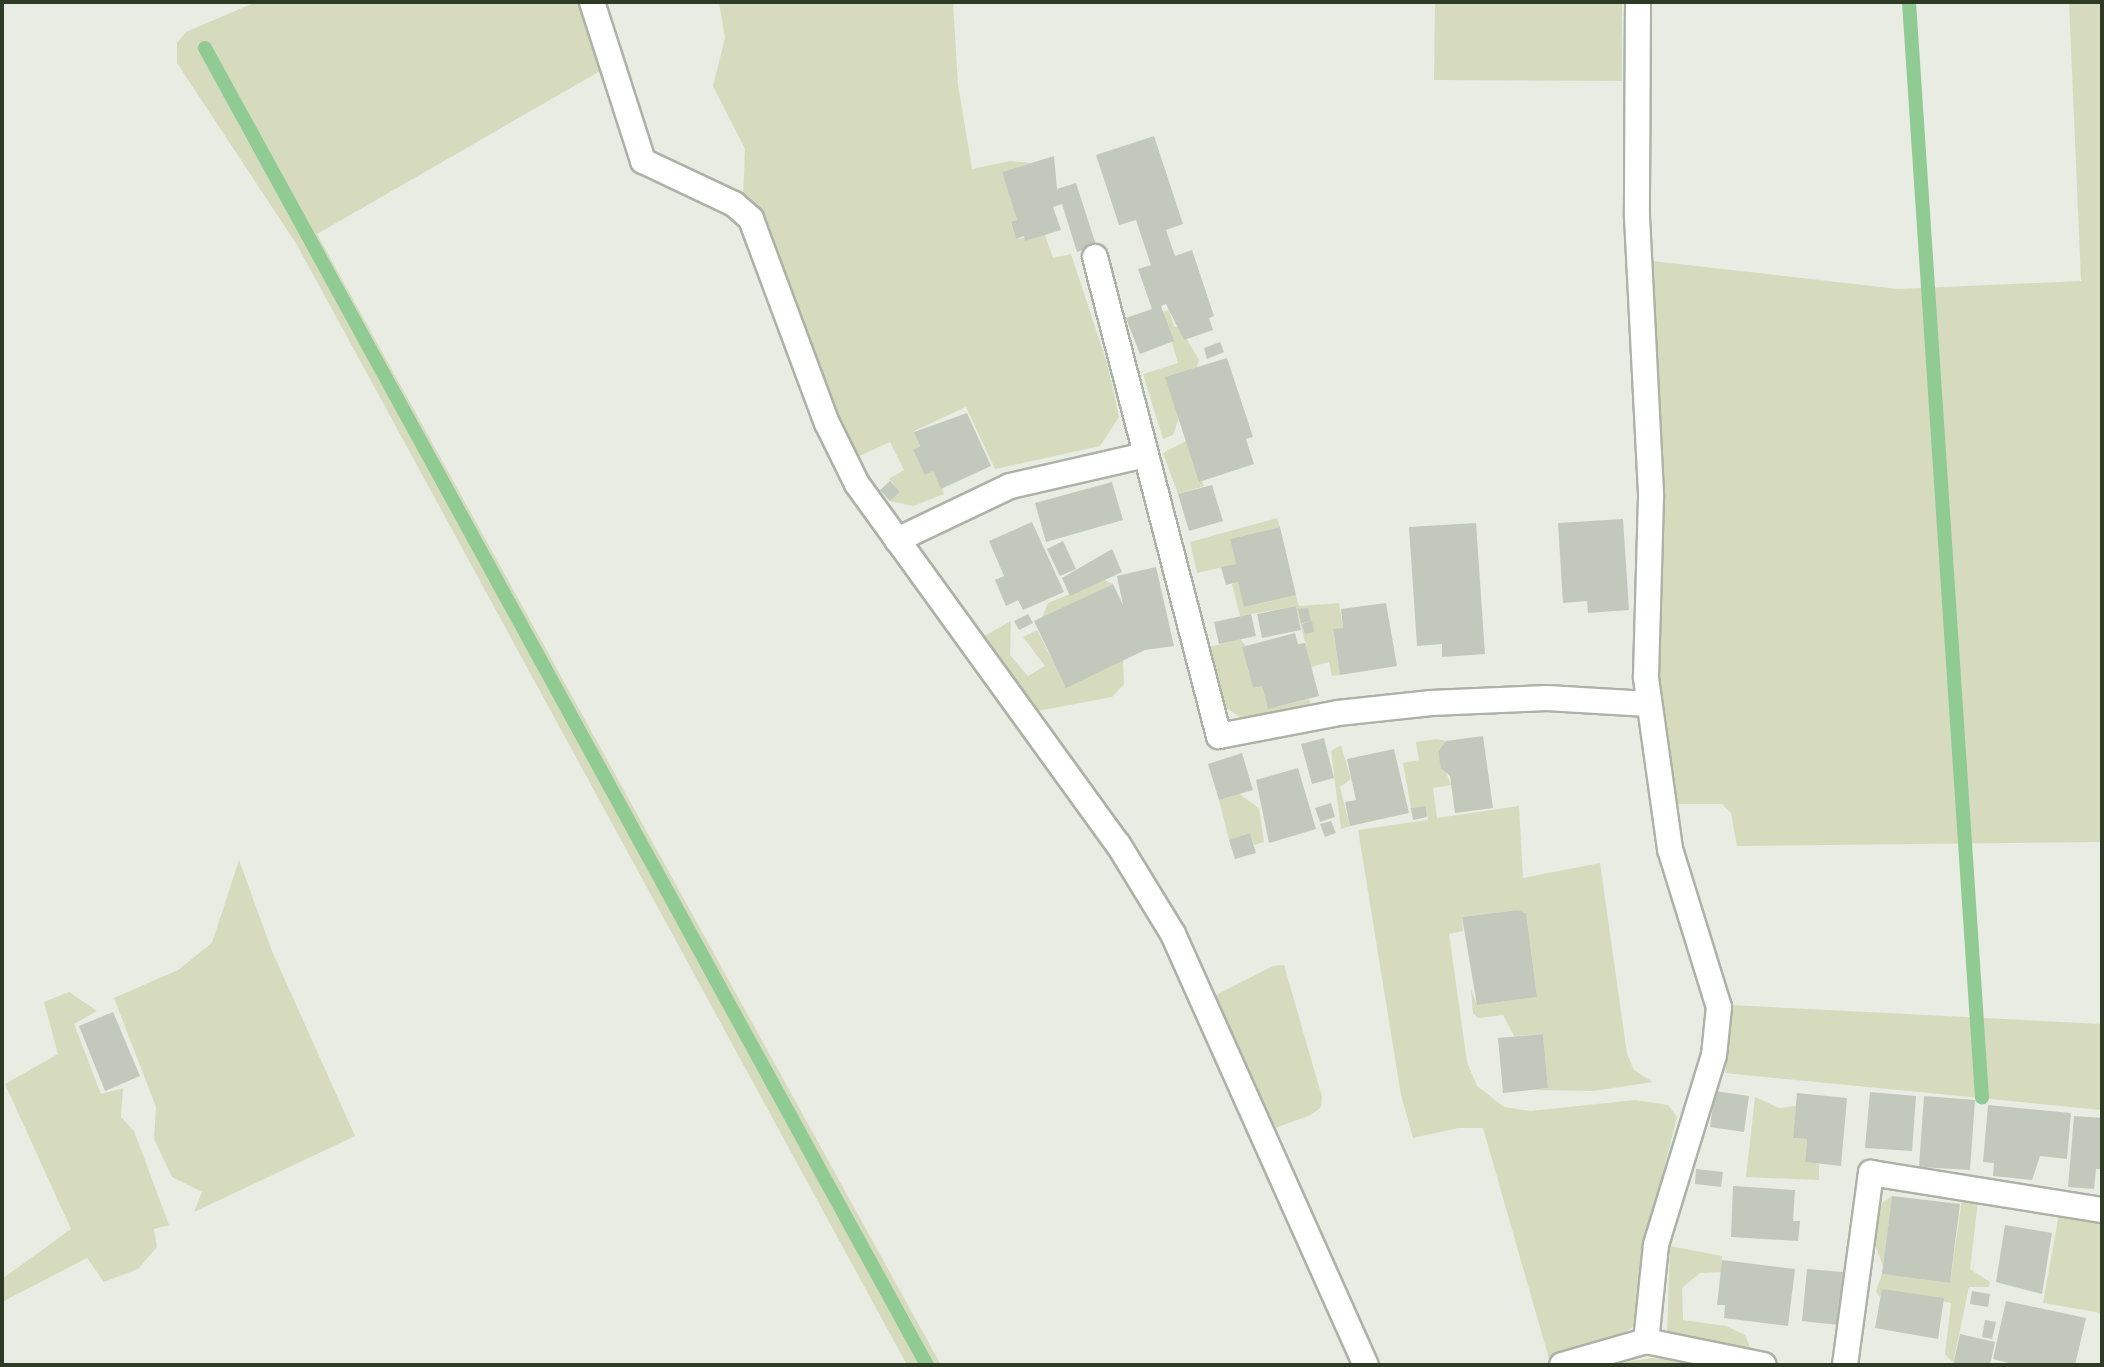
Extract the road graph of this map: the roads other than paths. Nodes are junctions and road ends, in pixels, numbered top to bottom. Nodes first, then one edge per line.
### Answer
1 (592, 2) edge
2 (1638, 2) edge
3 (1095, 257) dead end
4 (1145, 455) junction
5 (897, 540) junction
6 (1648, 704) junction
7 (2102, 1210) edge
8 (1646, 1341) junction
9 (1366, 1365) edge
10 (1562, 1365) edge
11 (1764, 1365) edge
12 (1845, 1365) edge

1 - 5 street
2 - 6 street
3 - 4 street
4 - 5 street
4 - 6 street
5 - 9 street
6 - 8 street
7 - 12 street
8 - 10 street
8 - 11 street

